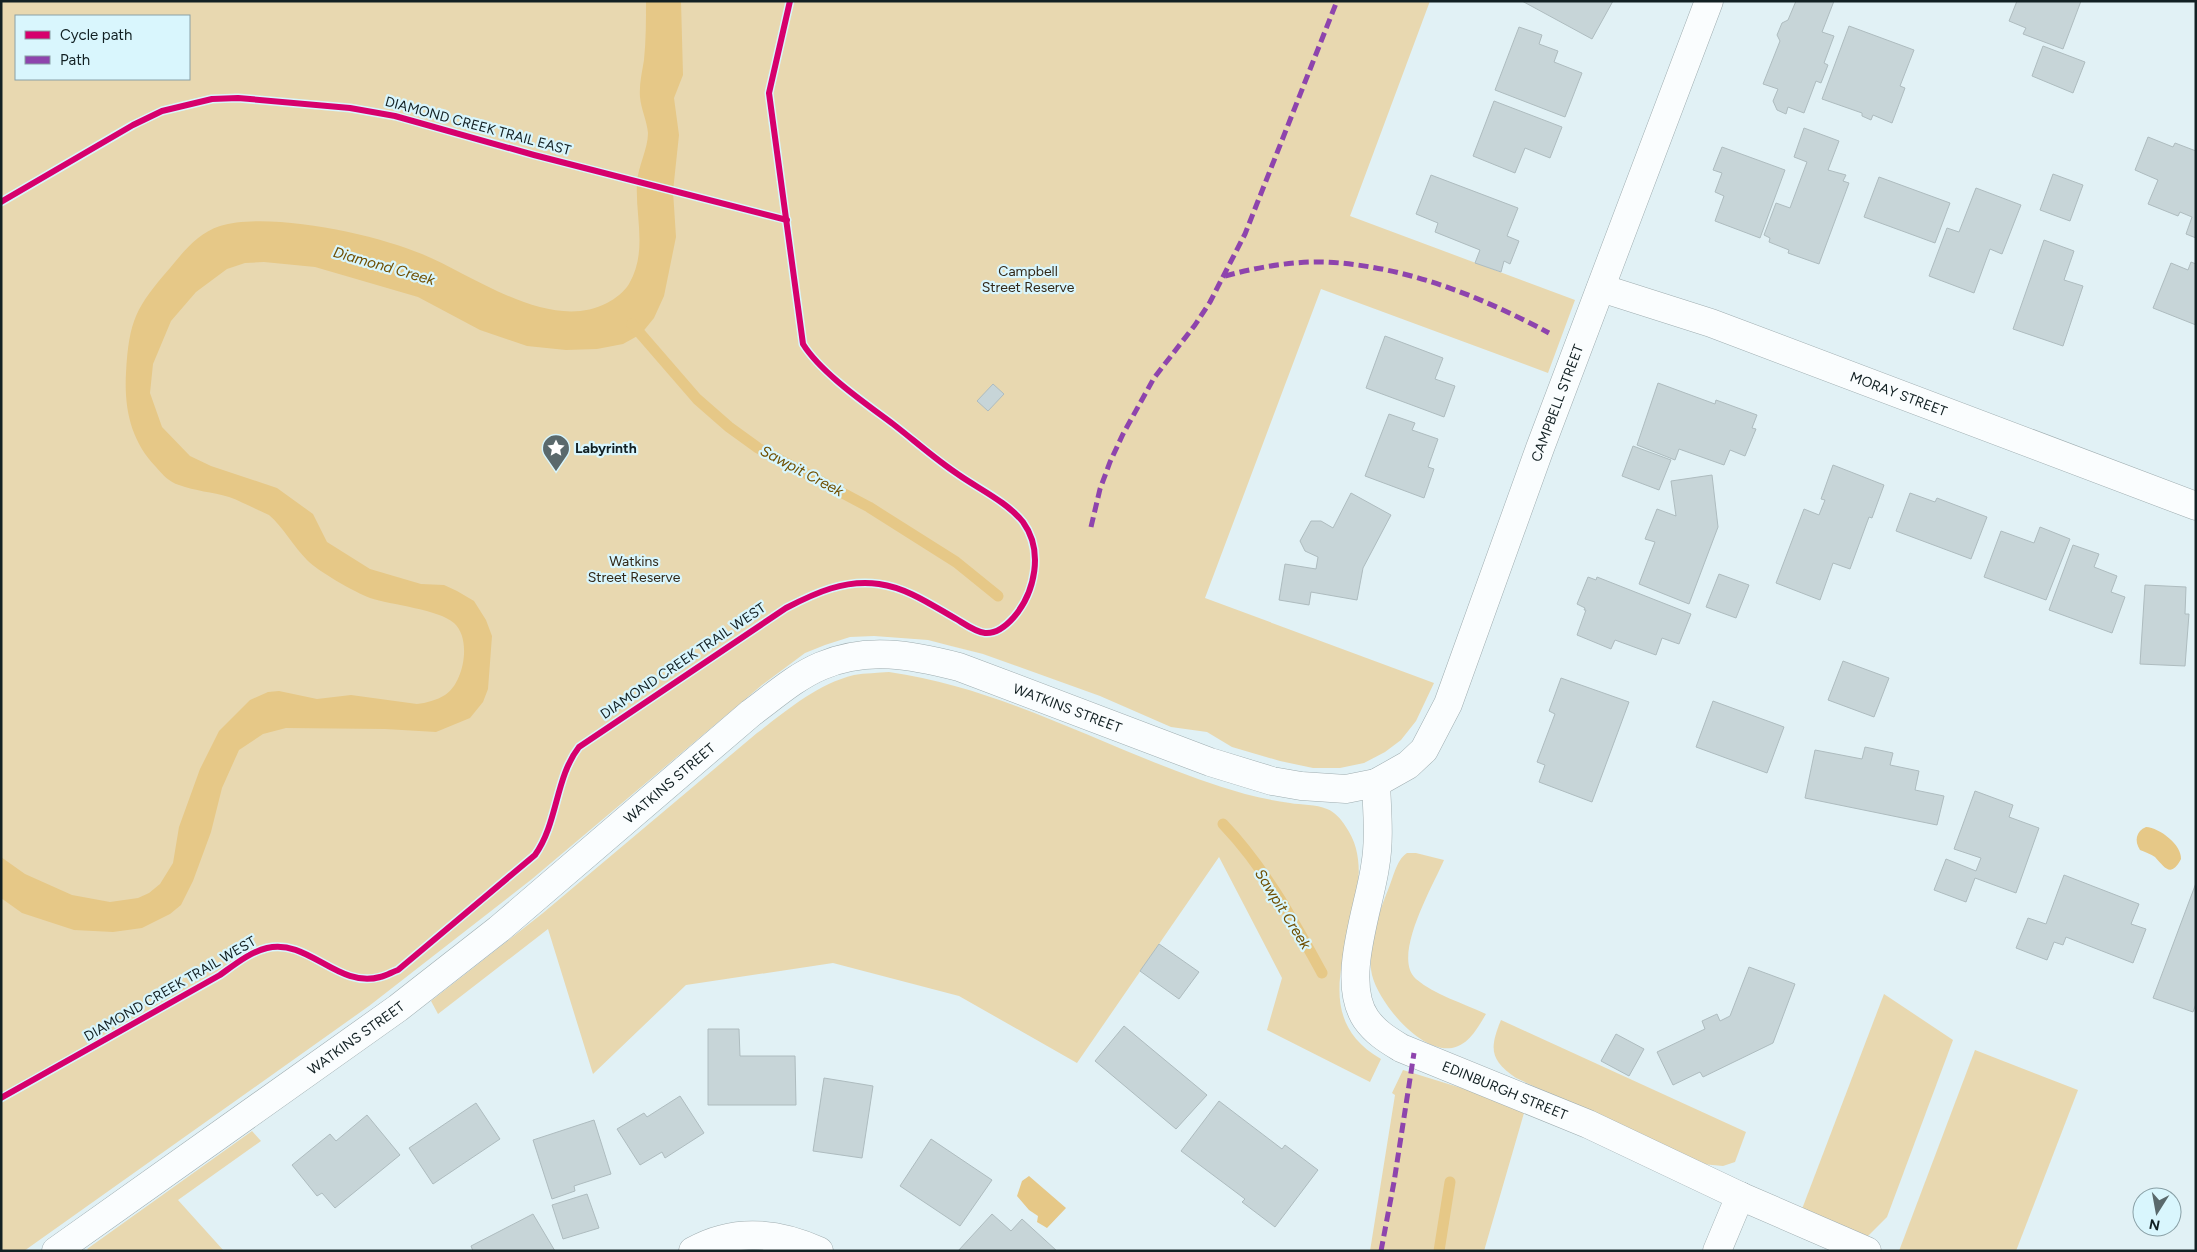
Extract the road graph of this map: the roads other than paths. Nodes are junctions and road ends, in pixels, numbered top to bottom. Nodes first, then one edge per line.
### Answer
1 (1709, 1) edge
2 (1601, 288) junction
3 (2196, 506) edge
4 (1376, 783) junction
5 (1740, 1196) junction
6 (56, 1251) edge
7 (694, 1251) edge
8 (819, 1251) edge
9 (1716, 1251) edge
10 (1867, 1251) edge

1 - 2 street, CAMPBELL STREET
2 - 3 street, MORAY STREET
2 - 4 street, CAMPBELL STREET
4 - 5 street, EDINBURGH STREET
4 - 6 street, WATKINS STREET
5 - 9 street
5 - 10 street, EDINBURGH STREET
7 - 8 street

